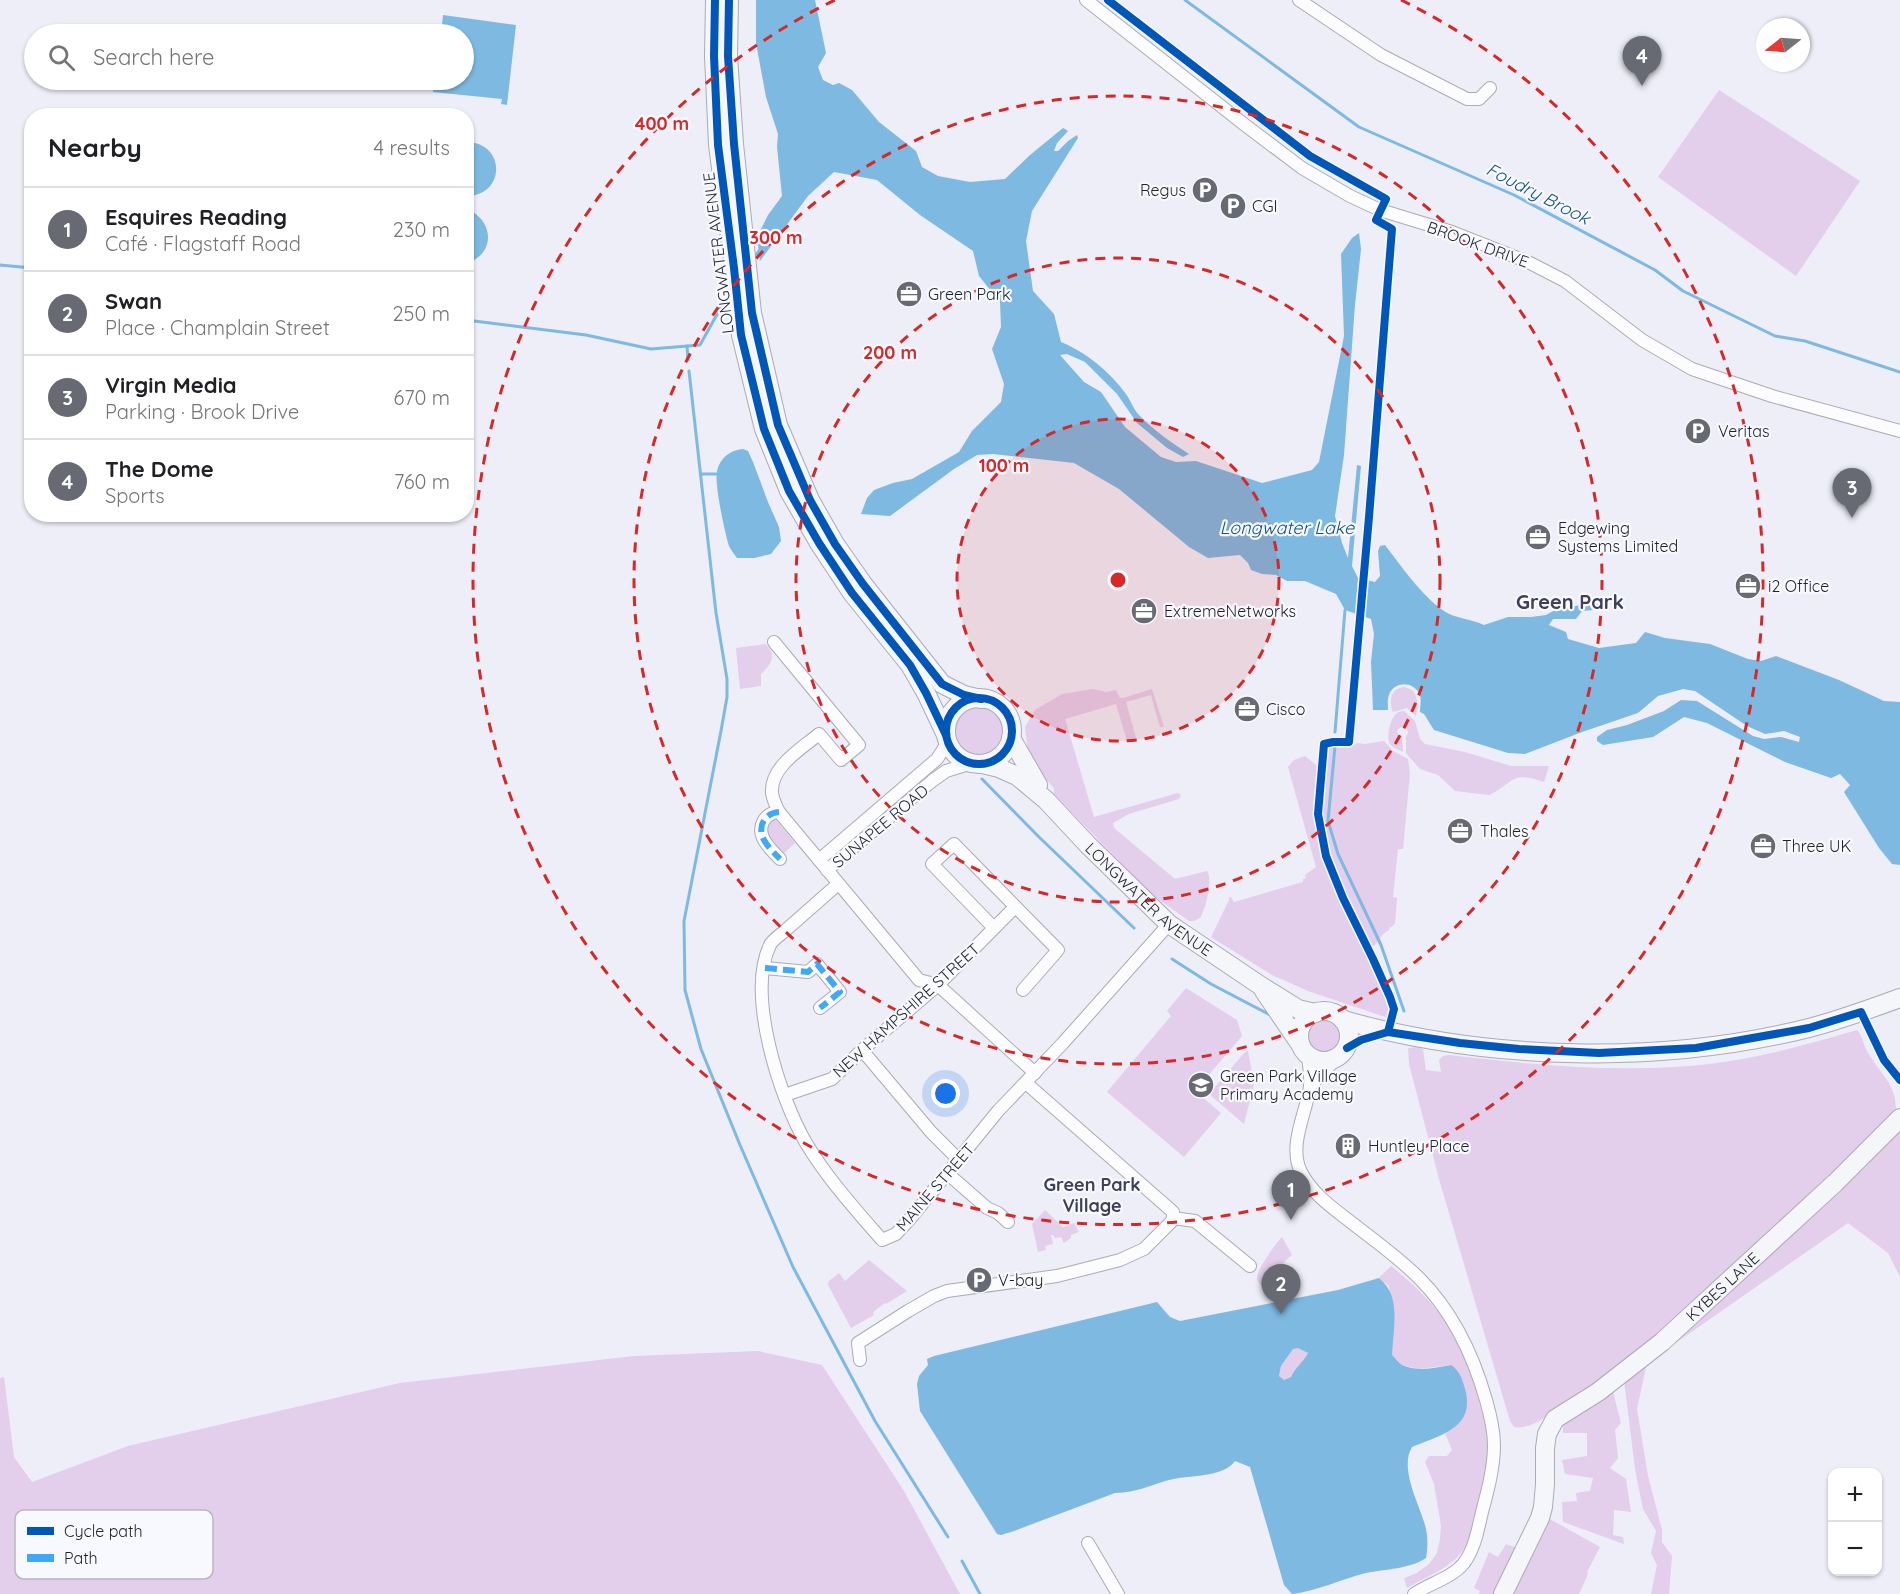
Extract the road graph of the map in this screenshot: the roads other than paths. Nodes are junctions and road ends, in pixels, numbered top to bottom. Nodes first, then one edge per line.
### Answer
1 (715, 0) edge
2 (729, 0) edge
3 (1086, 0) edge
4 (1299, 0) edge
5 (1490, 88) dead end
6 (1900, 431) edge
7 (774, 642) dead end
8 (981, 699) junction
9 (1011, 738) junction
10 (947, 739) junction
11 (977, 764) junction
12 (1046, 800) junction
13 (779, 812) junction
14 (780, 859) dead end
15 (823, 865) junction
16 (838, 884) junction
17 (1015, 907) junction
18 (1169, 924) junction
19 (994, 928) junction
20 (765, 968) junction
21 (938, 985) junction
22 (1261, 986) junction
23 (1023, 990) dead end
24 (1900, 998) edge
25 (820, 1008) dead end
26 (1315, 1013) junction
27 (1343, 1020) junction
28 (1388, 1032) junction
29 (862, 1050) junction
30 (1304, 1050) junction
31 (1342, 1053) junction
32 (1035, 1073) junction
33 (1026, 1083) junction
34 (1310, 1086) junction
35 (785, 1095) junction
36 (1900, 1118) edge
37 (959, 1160) junction
38 (947, 1173) junction
39 (1173, 1218) junction
40 (1008, 1222) dead end
41 (1250, 1266) dead end
42 (860, 1360) dead end
43 (1088, 1543) dead end
44 (1118, 1594) edge
45 (1414, 1594) edge
46 (1503, 1594) edge

1 - 10 street, LONGWATER AVENUE
2 - 8 street, LONGWATER AVENUE
3 - 6 street, BROOK DRIVE
4 - 5 street
7 - 13 street
8 - 9 street
8 - 10 street
9 - 11 street
9 - 12 street, LONGWATER AVENUE
10 - 11 street
10 - 15 street, SUNAPEE ROAD
11 - 12 street, LONGWATER AVENUE
11 - 15 street, SUNAPEE ROAD
12 - 18 street, LONGWATER AVENUE
13 - 14 street
13 - 15 street
15 - 16 street
16 - 20 street, MAINE STREET
16 - 21 street
17 - 19 street, NEW HAMPSHIRE STREET
17 - 19 street
17 - 23 street
18 - 22 street, LONGWATER AVENUE
18 - 32 street, MAINE STREET
19 - 21 street, NEW HAMPSHIRE STREET
20 - 25 street
20 - 35 street, MAINE STREET
21 - 29 street, NEW HAMPSHIRE STREET
21 - 32 street
22 - 26 street, LONGWATER AVENUE
22 - 30 street, LONGWATER AVENUE
24 - 28 street
26 - 27 street
26 - 30 street
27 - 28 street
27 - 31 street
28 - 31 street
29 - 35 street, NEW HAMPSHIRE STREET
29 - 37 street
30 - 31 street
30 - 34 street
31 - 34 street
32 - 33 street, MAINE STREET
33 - 37 street, MAINE STREET
33 - 39 street
34 - 45 street
35 - 38 street, MAINE STREET
36 - 46 street, KYBES LANE
37 - 38 street, MAINE STREET
38 - 40 street
39 - 41 street
39 - 42 street
43 - 44 street

